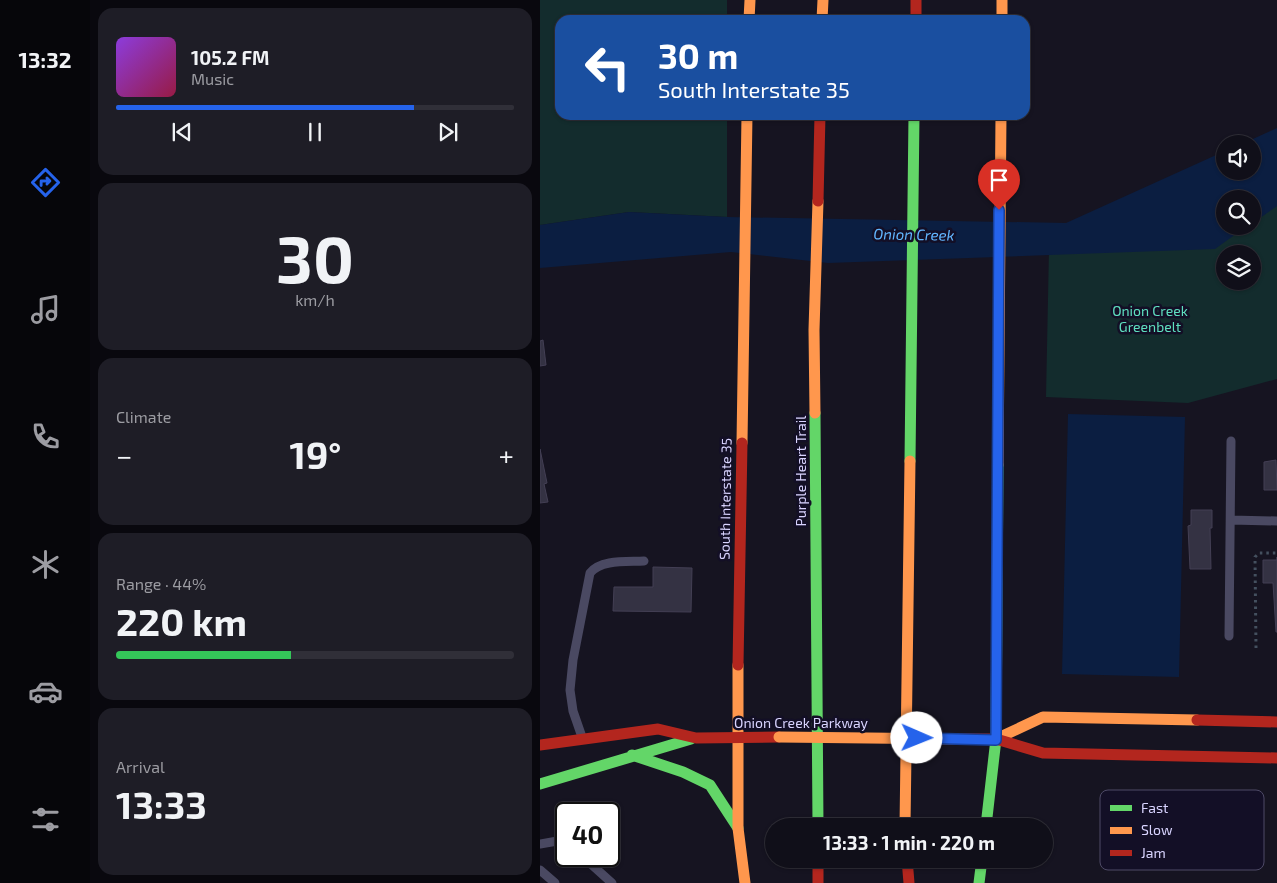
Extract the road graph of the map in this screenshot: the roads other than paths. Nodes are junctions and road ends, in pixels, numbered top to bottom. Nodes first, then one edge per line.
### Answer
1 (750, 0) edge
2 (822, 0) edge
3 (916, 0) edge
4 (1002, 0) edge
5 (749, 15) edge
6 (822, 15) edge
7 (916, 15) edge
8 (1002, 15) edge
9 (747, 120) edge
10 (820, 120) edge
11 (914, 120) edge
12 (1000, 120) edge
13 (1231, 441) dead end
14 (1232, 520) junction
15 (1277, 521) edge
16 (644, 560) dead end
17 (1229, 636) dead end
18 (1277, 722) edge
19 (737, 737) junction
20 (696, 738) junction
21 (583, 740) junction
22 (996, 740) junction
23 (540, 746) edge
24 (632, 755) junction
25 (1277, 758) edge
26 (540, 784) edge
27 (818, 818) edge
28 (905, 818) edge
29 (987, 818) edge
30 (738, 828) junction
31 (555, 841) edge
32 (540, 844) edge
33 (594, 867) edge
34 (818, 868) edge
35 (905, 868) edge
36 (907, 868) edge
37 (981, 868) edge
38 (540, 870) edge
39 (555, 883) edge
40 (612, 883) edge
41 (745, 883) edge
42 (818, 883) edge
43 (904, 883) edge
44 (909, 883) edge
45 (979, 883) edge

1 - 5 main road
2 - 6 main road
3 - 7 main road
4 - 8 main road
9 - 19 main road, South Interstate 35
10 - 27 main road, Purple Heart Trail
11 - 28 main road
12 - 22 main road
13 - 14 lane
14 - 15 lane
14 - 17 lane
16 - 21 lane
18 - 22 main road, Onion Creek Parkway
19 - 20 main road, Onion Creek Parkway
19 - 22 main road, Onion Creek Parkway, bridge
19 - 30 main road, South Interstate 35
20 - 21 main road, Onion Creek Parkway
20 - 24 main road, Onion Creek Parkway
21 - 23 main road, Onion Creek Parkway
22 - 25 main road, Onion Creek Parkway
22 - 29 main road
24 - 26 main road, Onion Creek Parkway
24 - 30 main road
30 - 41 main road, South Interstate 35
31 - 32 lane
33 - 40 lane
34 - 42 main road
35 - 43 main road
36 - 44 main road
37 - 45 main road
38 - 39 lane

